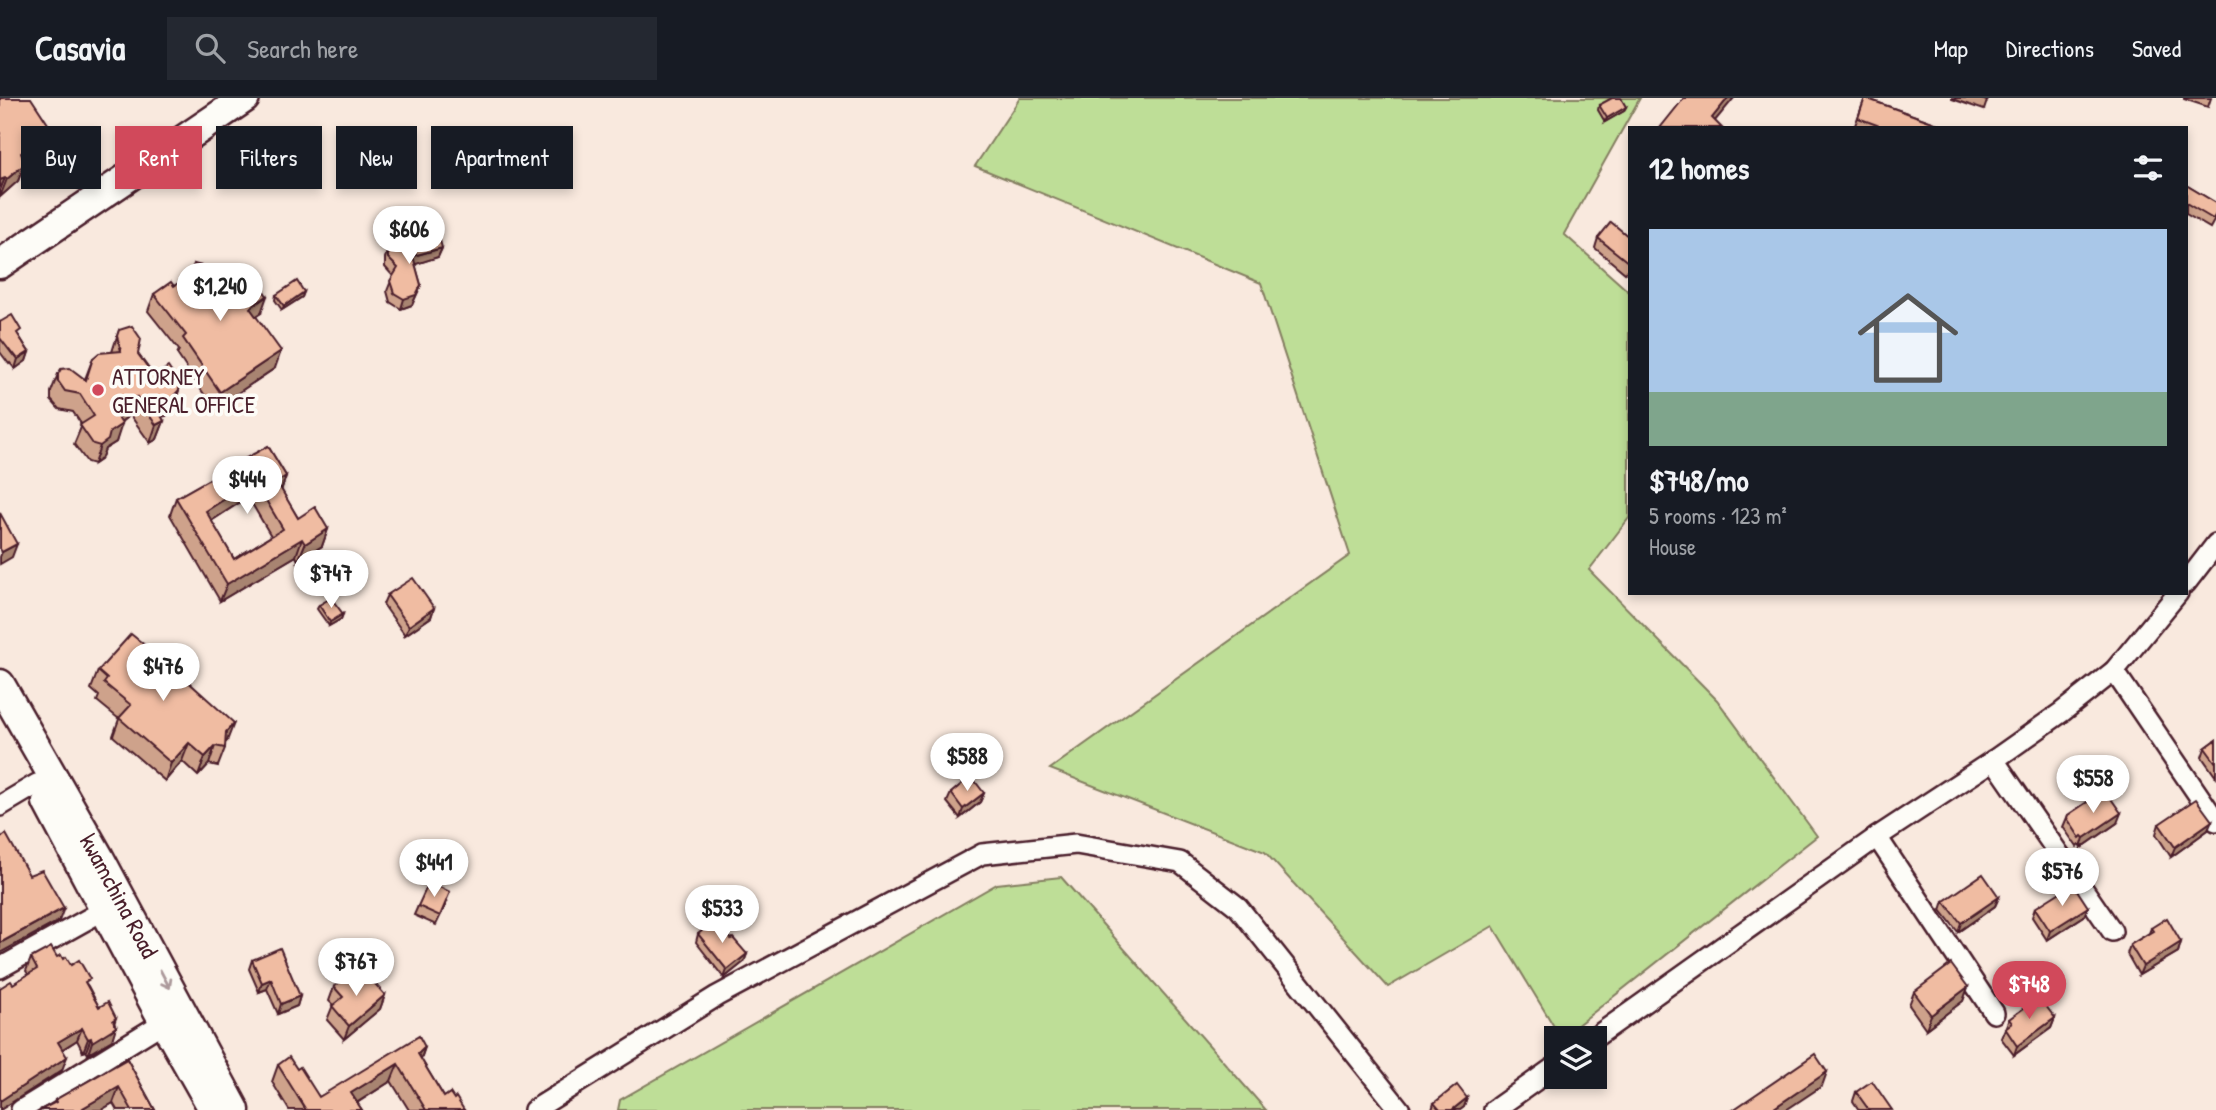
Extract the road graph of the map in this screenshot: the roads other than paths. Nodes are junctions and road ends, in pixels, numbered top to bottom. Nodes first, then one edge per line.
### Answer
1 (245, 98) edge
2 (0, 264) edge
3 (2216, 544) edge
4 (2188, 580) edge
5 (2176, 595) edge
6 (2114, 671) junction
7 (0, 684) edge
8 (0, 719) edge
9 (1994, 760) junction
10 (37, 783) junction
11 (0, 806) edge
12 (2216, 821) edge
13 (1877, 837) junction
14 (104, 910) junction
15 (2112, 931) dead end
16 (0, 968) edge
17 (1994, 1013) dead end
18 (173, 1017) junction
19 (1607, 1029) edge
20 (1544, 1075) edge
21 (21, 1110) edge
22 (215, 1110) edge
23 (235, 1110) edge
24 (534, 1110) edge
25 (1400, 1110) edge
26 (1494, 1110) edge

1 - 2 main road
3 - 4 street
5 - 6 street
6 - 9 street
6 - 12 street
7 -> 18 main road, kwamchina Road
8 - 10 main road, kwamchina Road
9 - 13 street
9 - 15 street
10 - 11 street
10 - 14 main road, kwamchina Road
13 - 17 street
13 - 19 street
14 - 16 street
14 - 18 main road, kwamchina Road
18 - 21 street
18 - 22 main road, kwamchina Road
18 - 23 main road, kwamchina Road
20 - 26 street
24 - 25 street

